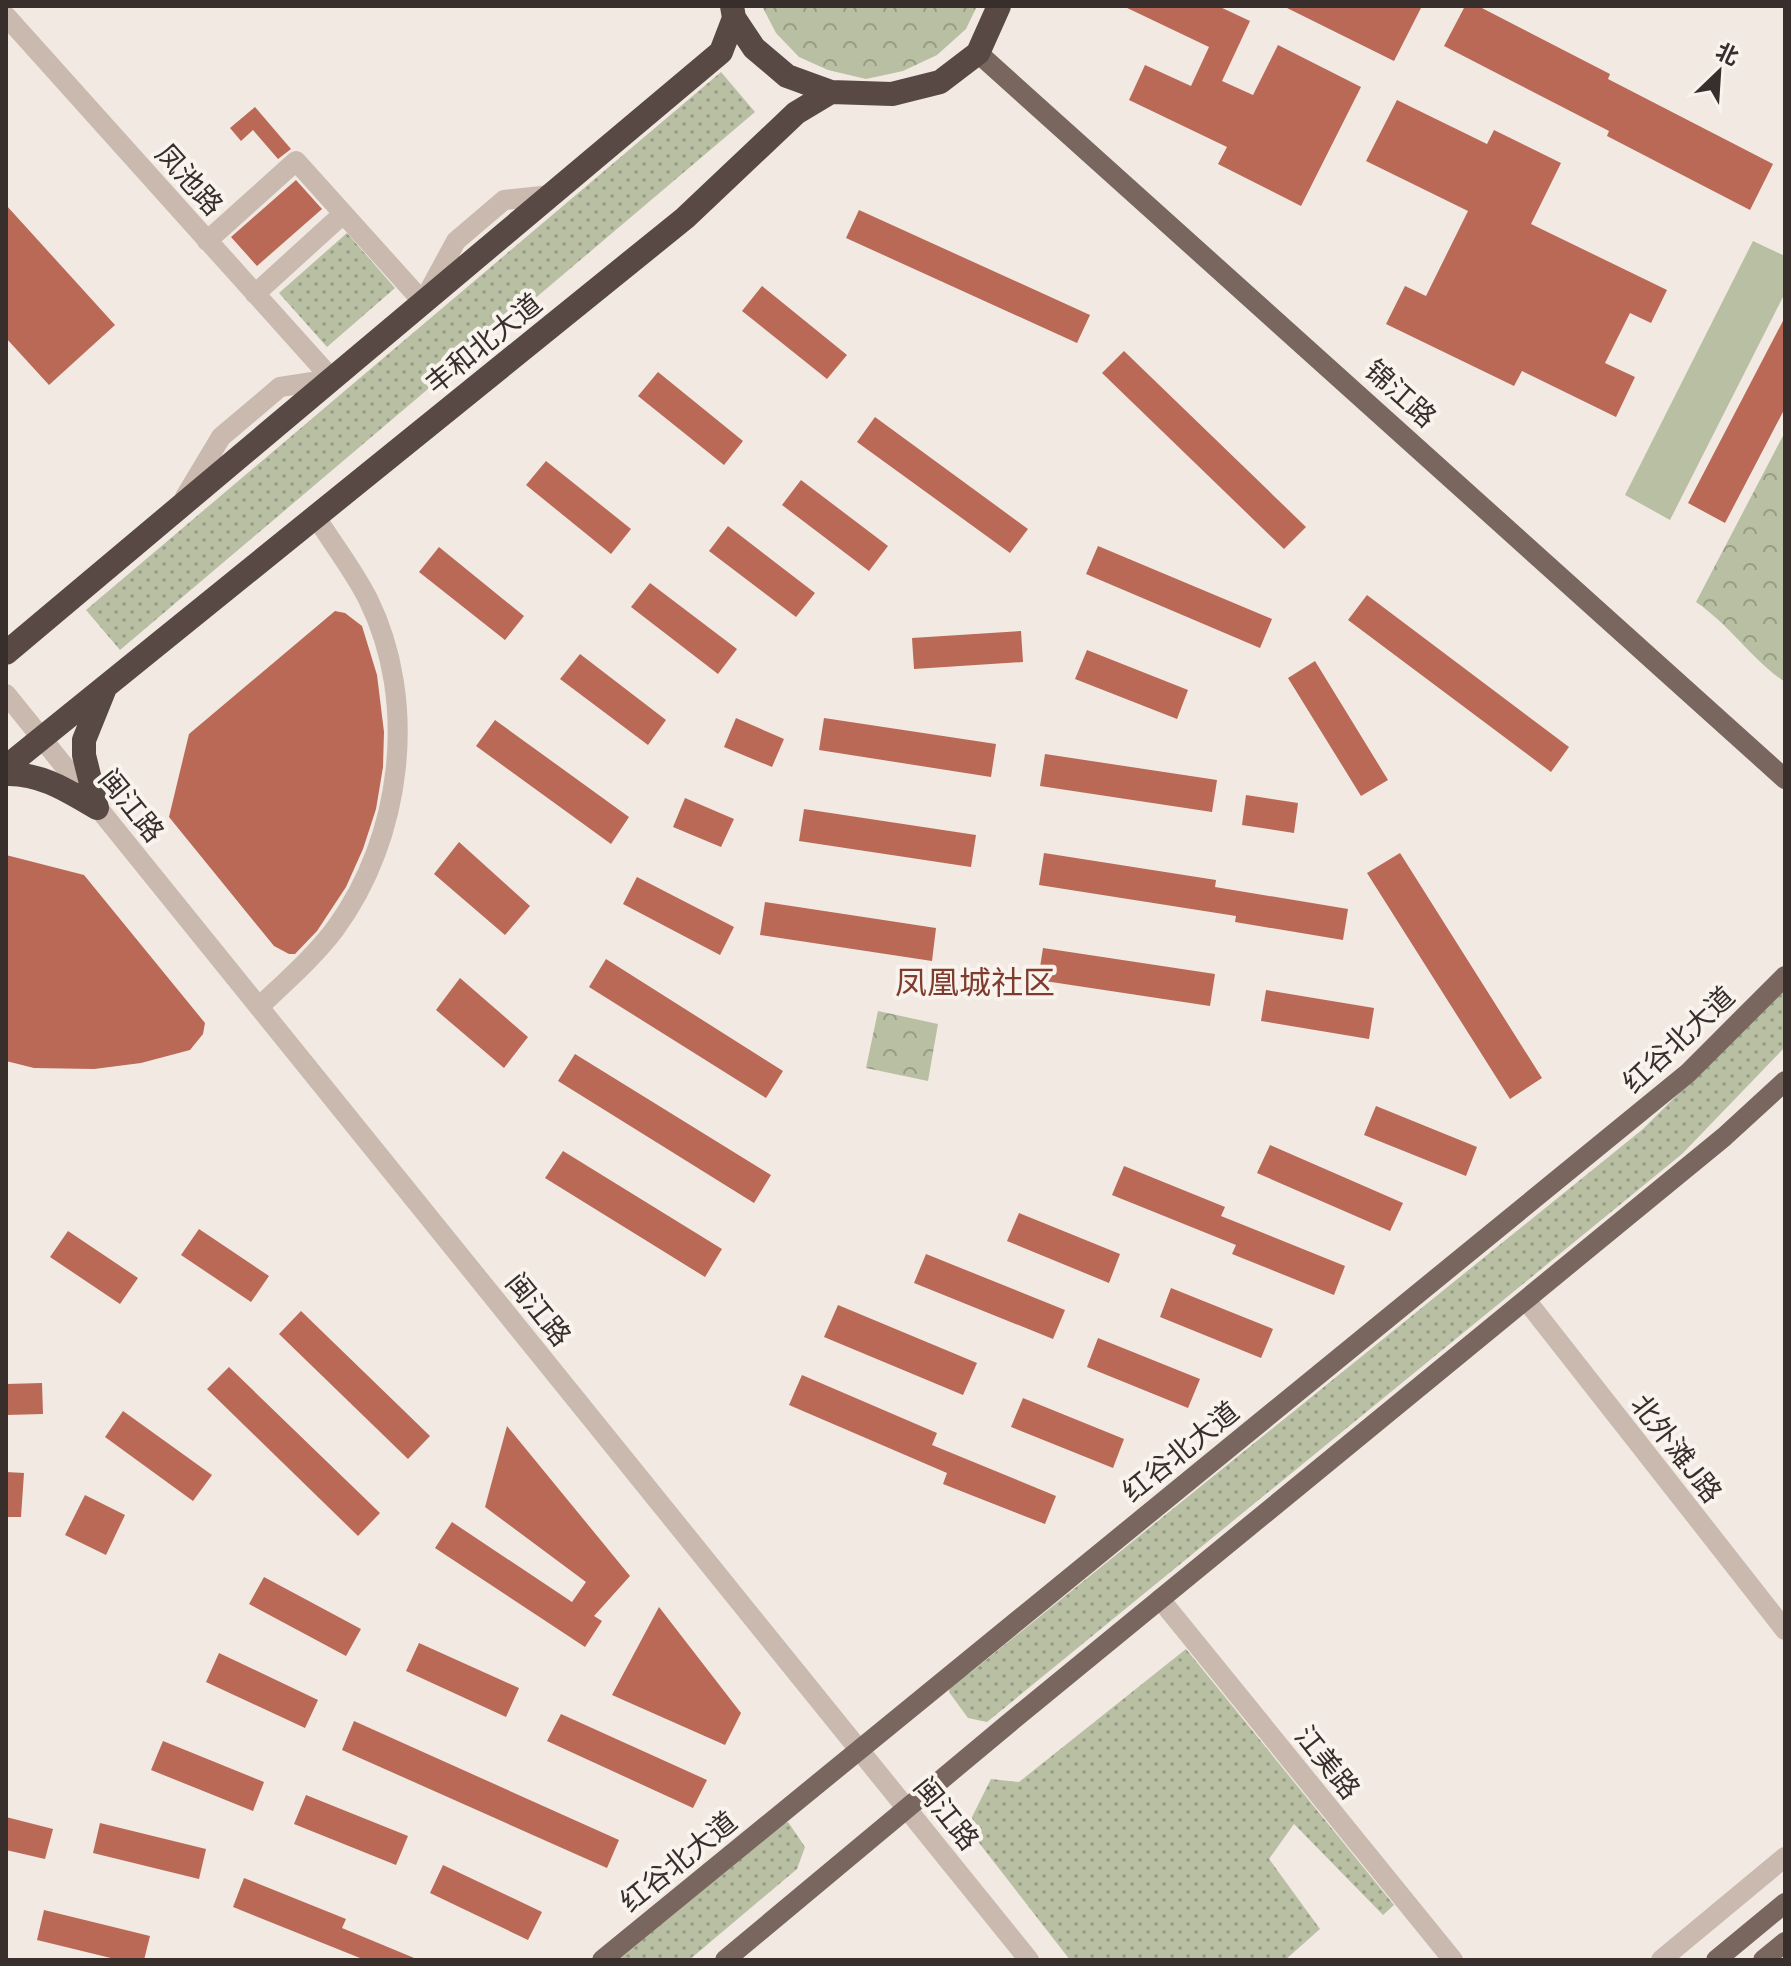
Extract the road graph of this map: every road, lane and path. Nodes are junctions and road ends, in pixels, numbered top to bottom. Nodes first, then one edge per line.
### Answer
1 (999, 6) edge
2 (733, 12) edge
3 (6, 16) edge
4 (978, 53) junction
5 (831, 92) junction
6 (343, 214) junction
7 (207, 241) junction
8 (255, 294) junction
9 (423, 302) junction
10 (332, 379) junction
11 (316, 517) junction
12 (44, 622) junction
13 (6, 630) edge
14 (6, 653) edge
15 (106, 686) junction
16 (6, 694) edge
17 (41, 739) junction
18 (6, 767) edge
19 (6, 774) edge
20 (1785, 779) edge
21 (97, 808) junction
22 (1785, 976) edge
23 (259, 1007) junction
24 (1785, 1065) edge
25 (1785, 1081) edge
26 (1724, 1137) junction
27 (1526, 1300) junction
28 (1160, 1599) junction
29 (1785, 1630) edge
30 (859, 1749) junction
31 (907, 1808) junction
32 (1785, 1857) edge
33 (1785, 1903) edge
34 (1785, 1942) edge
35 (602, 1960) edge
36 (725, 1960) edge
37 (1029, 1960) edge
38 (1453, 1960) edge
39 (1661, 1960) edge
40 (1716, 1960) edge
41 (1763, 1960) edge

1 - 4 highway
2 - 5 highway
2 - 9 highway
3 - 7 street, 凤池路
4 - 5 highway
4 - 20 main road, 锦江路
5 - 11 highway, 丰和北大道
6 - 7 street
6 - 8 street
6 - 9 street
7 - 8 street, 凤池路
8 - 10 street, 凤池路
9 - 10 highway
10 - 12 highway
11 - 15 highway, 丰和北大道
11 - 23 street
12 - 13 highway
12 - 14 highway
15 - 17 highway, 丰和北大道
15 - 21 highway
16 - 17 street, 闽江路
17 - 18 highway, 丰和北大道
17 - 21 street, 闽江路
19 - 21 highway
21 - 23 street, 闽江路
22 - 30 main road, 红谷北大道
23 - 30 street, 闽江路
24 - 26 main road
25 - 26 main road
26 - 27 main road
27 - 28 main road
27 - 29 street, 北外滩J路
28 - 31 main road
28 - 38 street, 江美路
30 - 31 street, 闽江路
30 - 35 main road, 红谷北大道
31 - 36 main road
31 - 37 street, 闽江路
32 - 39 street
33 - 40 main road
34 - 41 main road

